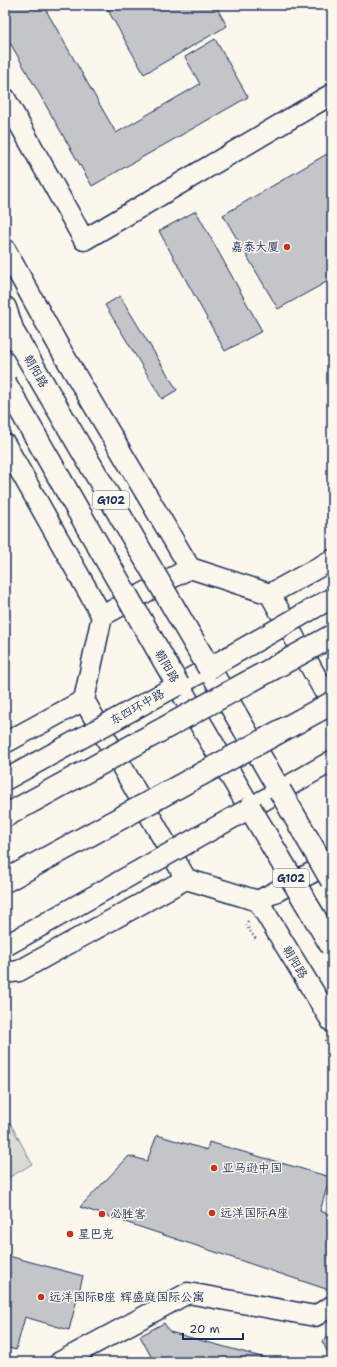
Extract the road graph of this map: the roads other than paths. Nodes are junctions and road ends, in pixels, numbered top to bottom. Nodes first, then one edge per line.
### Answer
1 (332, 94) edge
2 (5, 98) edge
3 (5, 249) edge
4 (5, 308) edge
5 (9, 325) edge
6 (5, 383) edge
7 (5, 444) edge
8 (332, 560) edge
9 (190, 568) junction
10 (270, 594) junction
11 (332, 598) edge
12 (102, 616) junction
13 (332, 636) edge
14 (209, 668) junction
15 (178, 684) junction
16 (84, 700) junction
17 (332, 704) edge
18 (5, 743) edge
19 (332, 761) edge
20 (5, 780) edge
21 (280, 791) junction
22 (250, 808) junction
23 (5, 816) edge
24 (332, 862) edge
25 (186, 879) junction
26 (5, 881) edge
27 (332, 881) edge
28 (254, 909) junction
29 (8, 945) dead end
30 (332, 947) edge
31 (5, 973) edge
32 (327, 1028) edge
33 (332, 1306) edge
34 (60, 1362) edge

1 - 2 street
3 - 9 street
4 - 5 highway, 朝阳路
5 - 14 highway, 朝阳路 / G102, bridge
6 - 15 highway, 朝阳路 / G102, bridge
7 - 12 street
8 - 10 street
9 - 10 street
9 - 12 street
10 - 17 street
11 - 14 street, 东四环中路, bridge
12 - 16 street
13 - 23 highway, bridge
14 - 15 street, 东四环中路
14 - 21 highway, 朝阳路 / G102, bridge
15 - 20 street, 东四环中路, bridge
15 - 22 highway, 朝阳路 / G102, bridge
16 - 18 street
16 - 25 street
17 - 26 highway, bridge
19 - 21 street
21 - 22 street
21 - 27 highway, 朝阳路 / G102, bridge
22 - 29 street, bridge
22 - 30 highway, 朝阳路 / G102, bridge
24 - 28 street
25 - 28 street
25 - 31 street
28 - 32 street, 朝阳路
33 - 34 street

